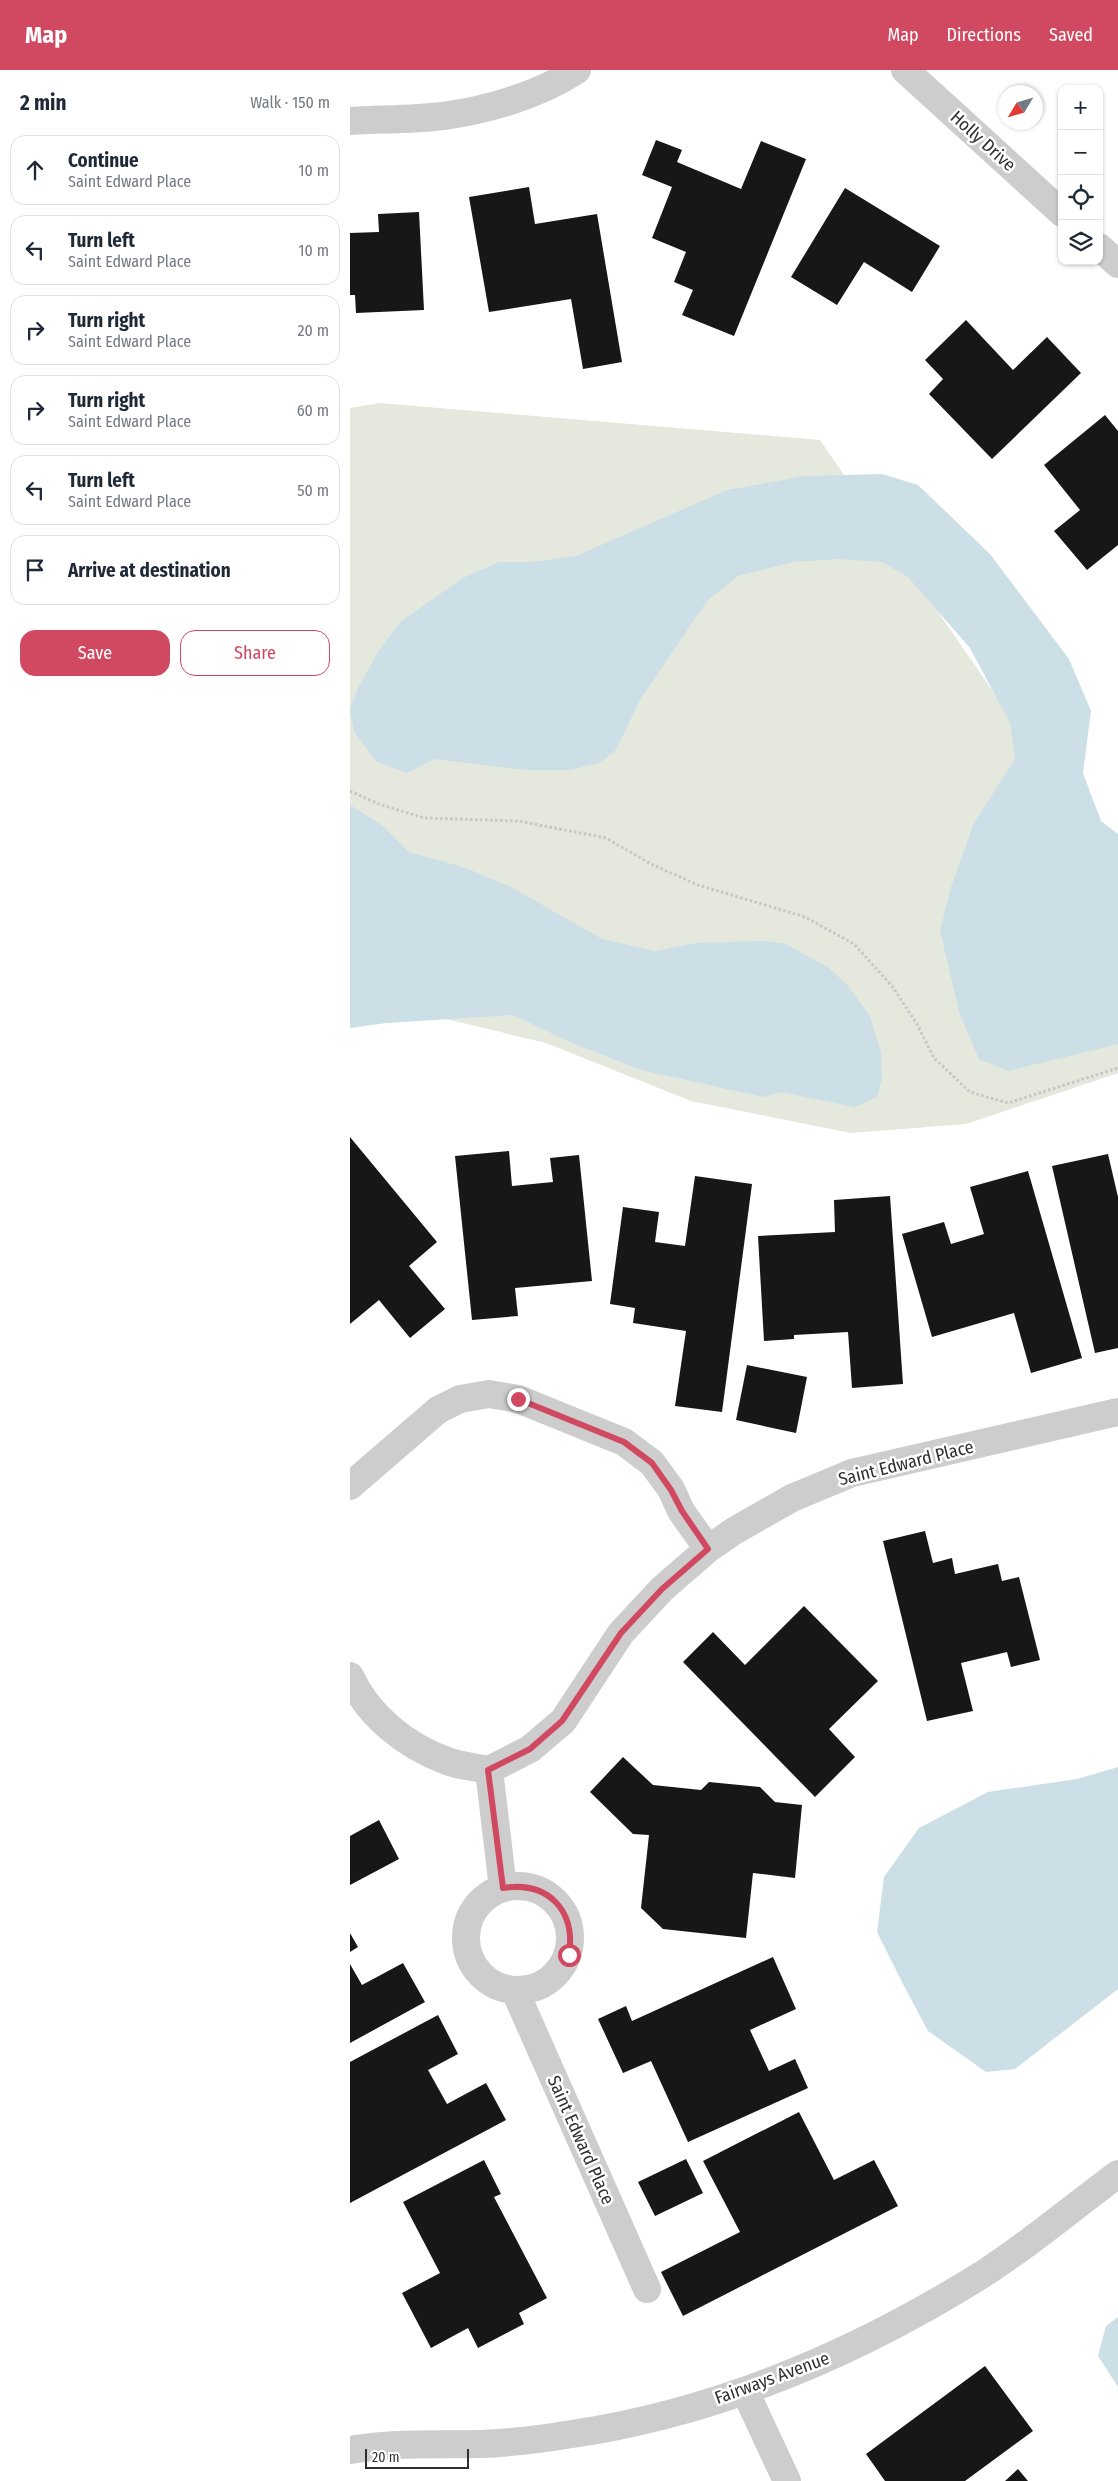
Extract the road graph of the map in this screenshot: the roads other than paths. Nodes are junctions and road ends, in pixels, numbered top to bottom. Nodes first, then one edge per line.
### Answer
1 (577, 70) edge
2 (907, 70) edge
3 (350, 120) edge
4 (1058, 209) edge
5 (1103, 251) edge
6 (1118, 264) edge
7 (1118, 1412) edge
8 (350, 1486) edge
9 (708, 1549) junction
10 (350, 1676) edge
11 (488, 1770) junction
12 (503, 1888) junction
13 (515, 1991) junction
14 (1118, 2174) edge
15 (647, 2289) dead end
16 (746, 2391) junction
17 (350, 2437) edge
18 (363, 2447) edge
19 (787, 2481) edge

1 - 3 street
2 - 4 street, Holly Drive
5 - 6 street
7 - 9 street, Saint Edward Place
8 - 9 street
9 - 11 street, Saint Edward Place
10 - 11 street
11 - 12 street
12 - 13 street
12 - 13 street
13 - 15 street, Saint Edward Place
14 - 16 street, Fairways Avenue
16 - 18 street, Fairways Avenue
16 - 19 street
17 - 18 street, Fairways Avenue

